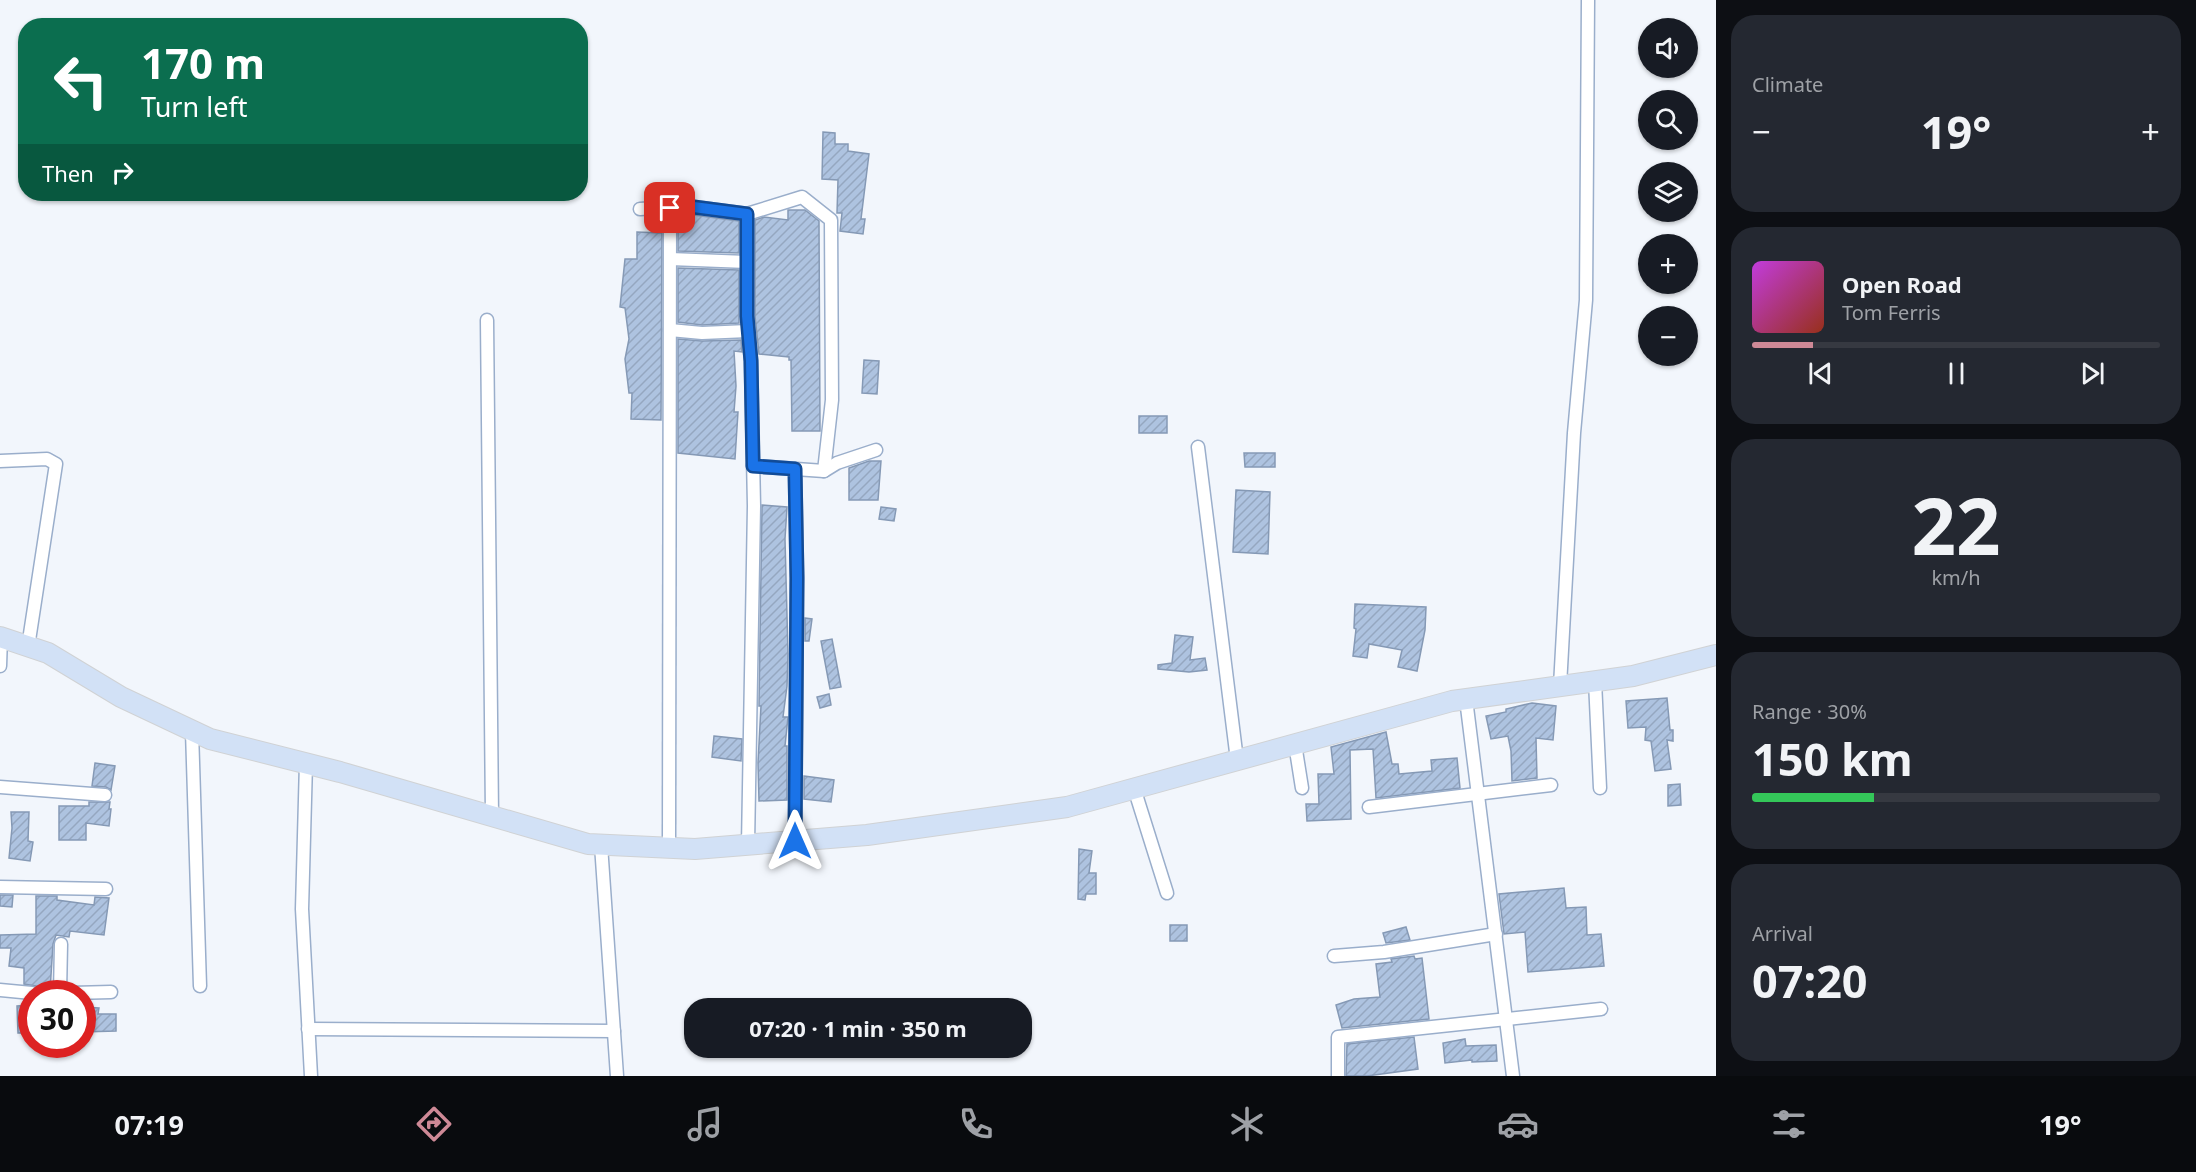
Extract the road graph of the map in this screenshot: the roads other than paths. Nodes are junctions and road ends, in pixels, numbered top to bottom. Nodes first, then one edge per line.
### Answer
1 (1588, 0) edge
2 (670, 208) junction
3 (640, 209) dead end
4 (747, 214) junction
5 (670, 259) junction
6 (747, 262) junction
7 (487, 320) dead end
8 (670, 330) junction
9 (748, 331) junction
10 (1198, 447) dead end
11 (876, 450) dead end
12 (0, 461) edge
13 (753, 466) junction
14 (795, 469) junction
15 (824, 471) junction
16 (0, 637) edge
17 (28, 647) junction
18 (1716, 655) edge
19 (0, 666) edge
20 (1595, 681) junction
21 (1560, 686) junction
22 (1466, 699) junction
23 (192, 731) junction
24 (1295, 744) junction
25 (1237, 760) junction
26 (306, 763) junction
27 (1551, 785) dead end
28 (0, 787) edge
29 (1134, 788) junction
30 (1302, 788) dead end
31 (1600, 788) dead end
32 (1478, 794) junction
33 (105, 795) dead end
34 (1370, 807) dead end
35 (492, 816) junction
36 (795, 841) junction
37 (601, 845) junction
38 (748, 845) junction
39 (669, 848) junction
40 (0, 887) edge
41 (106, 889) dead end
42 (1167, 893) dead end
43 (1496, 934) junction
44 (61, 944) dead end
45 (1334, 957) dead end
46 (60, 980) edge
47 (200, 986) dead end
48 (0, 990) edge
49 (18, 992) edge
50 (96, 992) edge
51 (111, 992) dead end
52 (1601, 1010) dead end
53 (1506, 1018) junction
54 (308, 1029) junction
55 (614, 1031) junction
56 (311, 1076) edge
57 (617, 1076) edge
58 (1338, 1076) edge
59 (1513, 1076) edge

1 - 21 street
2 - 3 street
2 - 4 street
2 - 5 street
4 - 6 street
4 - 15 street
5 - 6 street
5 - 8 street
6 - 9 street
7 - 35 street
8 - 9 street
8 - 39 street
9 - 13 street
10 - 25 street
11 - 15 street
12 - 17 street
13 - 14 street
13 - 38 street
14 - 15 street
14 - 36 street
16 - 17 main road
16 - 19 street
17 - 23 main road
18 - 20 main road
20 - 21 main road
20 - 31 street
21 - 22 main road
22 - 24 main road
22 - 32 street
23 - 26 main road
23 - 47 street
24 - 25 main road
24 - 30 street
25 - 29 main road
26 - 35 main road
26 - 54 street
27 - 32 street
28 - 33 street
29 - 36 main road
29 - 42 street
32 - 34 street
32 - 43 street
35 - 37 main road
36 - 38 main road
37 - 39 main road
37 - 55 street
38 - 39 main road
40 - 41 street
43 - 45 street
43 - 53 street
44 - 46 street
48 - 49 street
50 - 51 street
52 - 53 street
53 - 58 street
53 - 59 street
54 - 55 street
54 - 56 street
55 - 57 street

